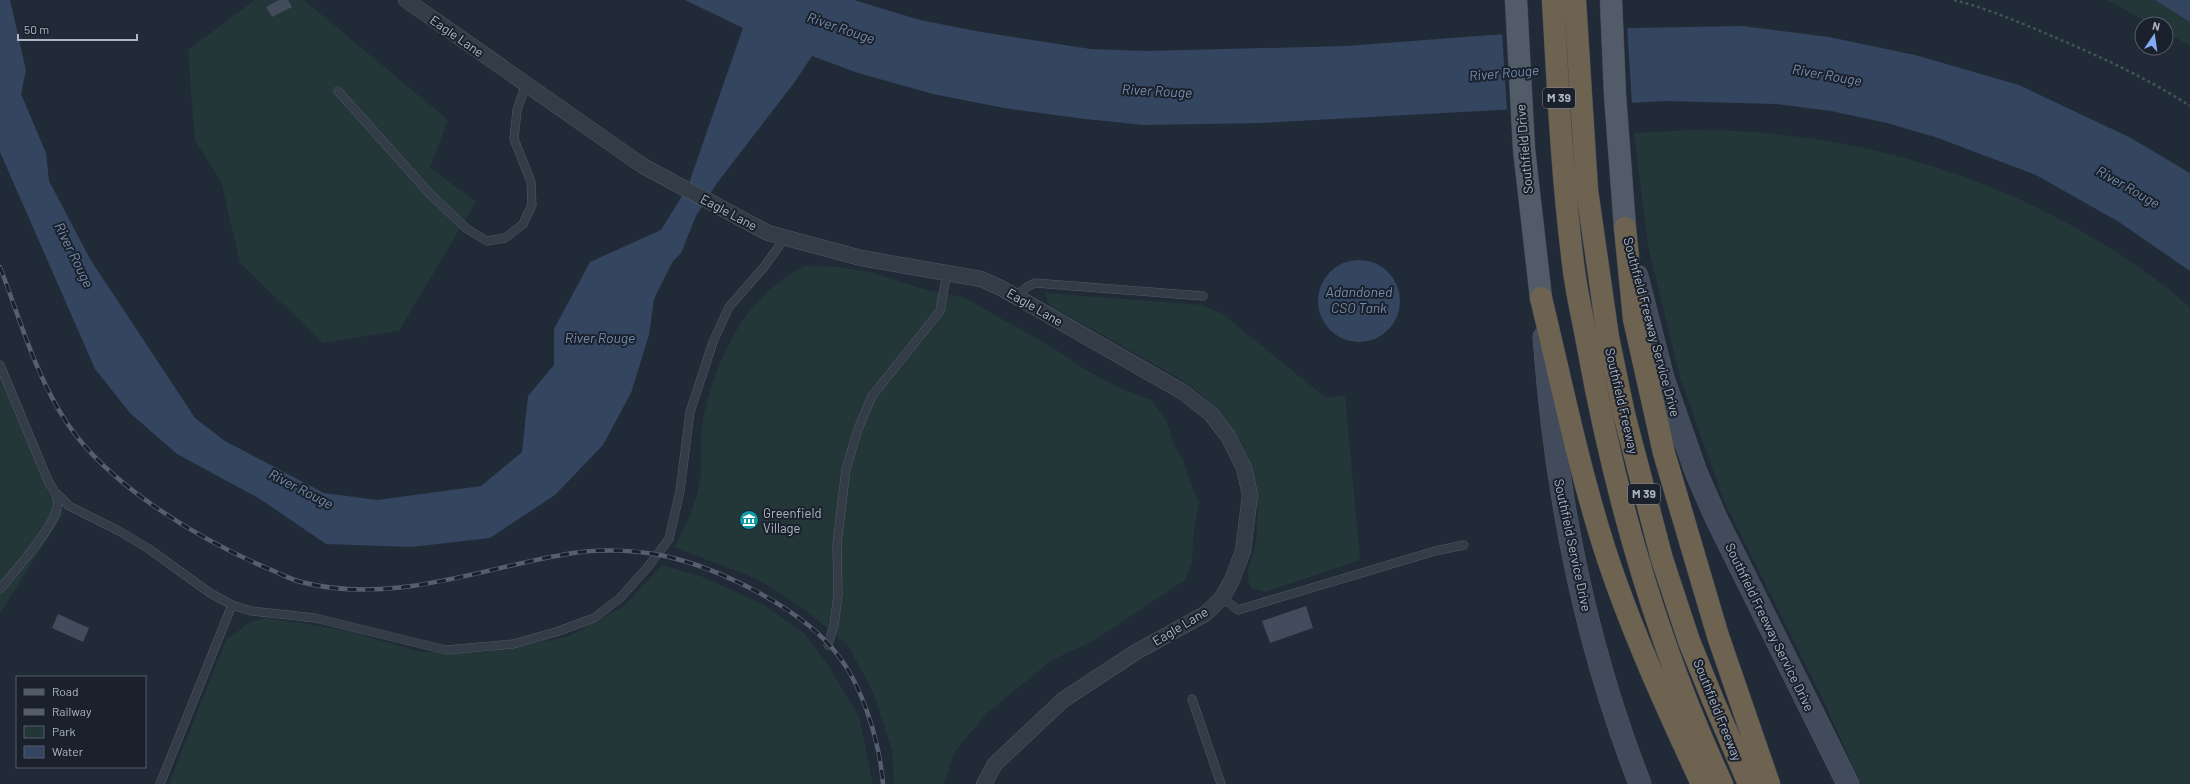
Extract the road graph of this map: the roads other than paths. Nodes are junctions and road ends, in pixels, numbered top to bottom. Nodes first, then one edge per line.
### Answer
1 (406, 0) edge
2 (1516, 0) edge
3 (1553, 0) edge
4 (1575, 0) edge
5 (1611, 0) edge
6 (526, 84) junction
7 (338, 91) dead end
8 (1625, 228) junction
9 (784, 239) junction
10 (947, 272) junction
11 (1015, 296) junction
12 (1203, 296) dead end
13 (1541, 298) junction
14 (0, 365) edge
15 (56, 493) junction
16 (1464, 545) dead end
17 (0, 589) edge
18 (1222, 598) junction
19 (232, 605) junction
20 (828, 645) dead end
21 (1192, 699) dead end
22 (160, 784) edge
23 (984, 784) edge
24 (1221, 784) edge
25 (1640, 784) edge
26 (1702, 784) edge
27 (1722, 784) edge
28 (1749, 784) edge
29 (1769, 784) edge
30 (1848, 784) edge

1 - 6 street, Eagle Lane
2 - 13 main road, Southfield Drive
3 - 27 highway, Southfield Freeway / M 39
4 - 28 highway, Southfield Freeway / M 39
5 - 8 main road, Southfield Freeway Service Drive
6 - 7 lane
6 - 9 street, Eagle Lane
8 - 29 highway
8 - 30 main road, Southfield Freeway Service Drive
9 - 10 street, Eagle Lane
9 - 19 lane
10 - 11 street, Eagle Lane
10 - 20 lane
11 - 12 lane
11 - 18 street, Eagle Lane
13 - 25 main road, Southfield Service Drive
13 - 26 highway
14 - 15 lane
15 - 17 lane
15 - 19 lane
16 - 18 lane
18 - 23 street, Eagle Lane
19 - 22 lane
21 - 24 lane

